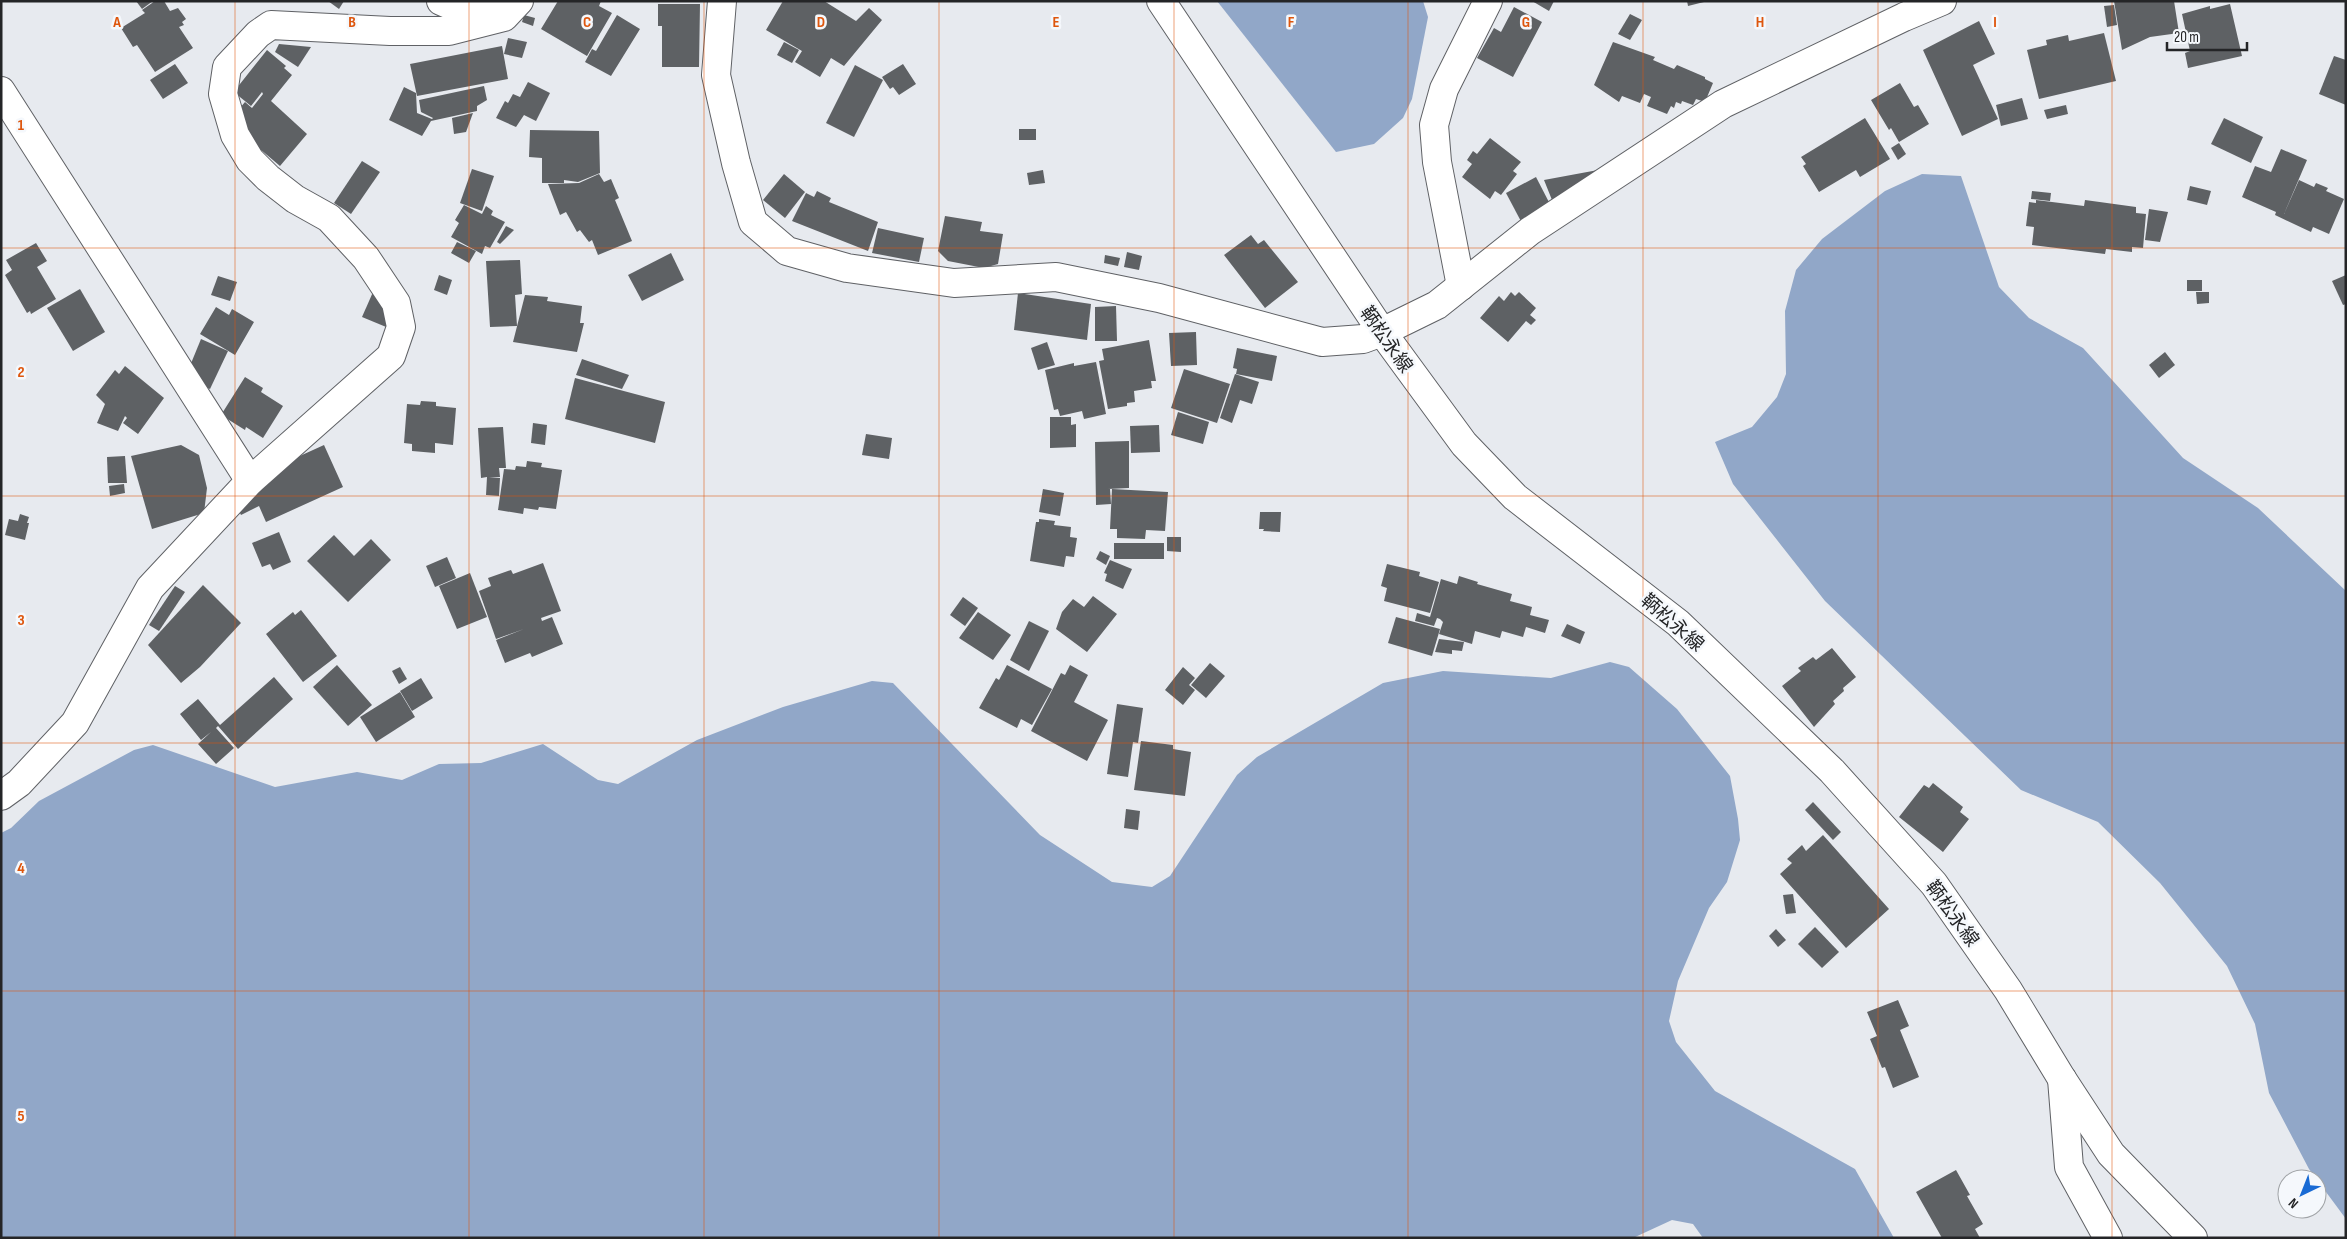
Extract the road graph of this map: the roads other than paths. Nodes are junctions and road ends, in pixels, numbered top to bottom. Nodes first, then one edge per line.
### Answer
1 (441, 1) edge
2 (722, 1) edge
3 (1161, 1) edge
4 (1488, 1) edge
5 (1942, 1) edge
6 (511, 9) edge
7 (1, 91) edge
8 (1461, 286) junction
9 (1382, 332) junction
10 (250, 481) junction
11 (1, 796) edge
12 (2062, 1079) junction
13 (2108, 1238) edge
14 (2193, 1238) edge

1 - 6 street
2 - 9 street
3 - 9 street, 鞆松永線
4 - 8 street
5 - 8 street
6 - 10 street
7 - 10 street
8 - 9 street
9 - 12 street, 鞆松永線
10 - 11 street
12 - 13 street
12 - 14 street, 鞆松永線

